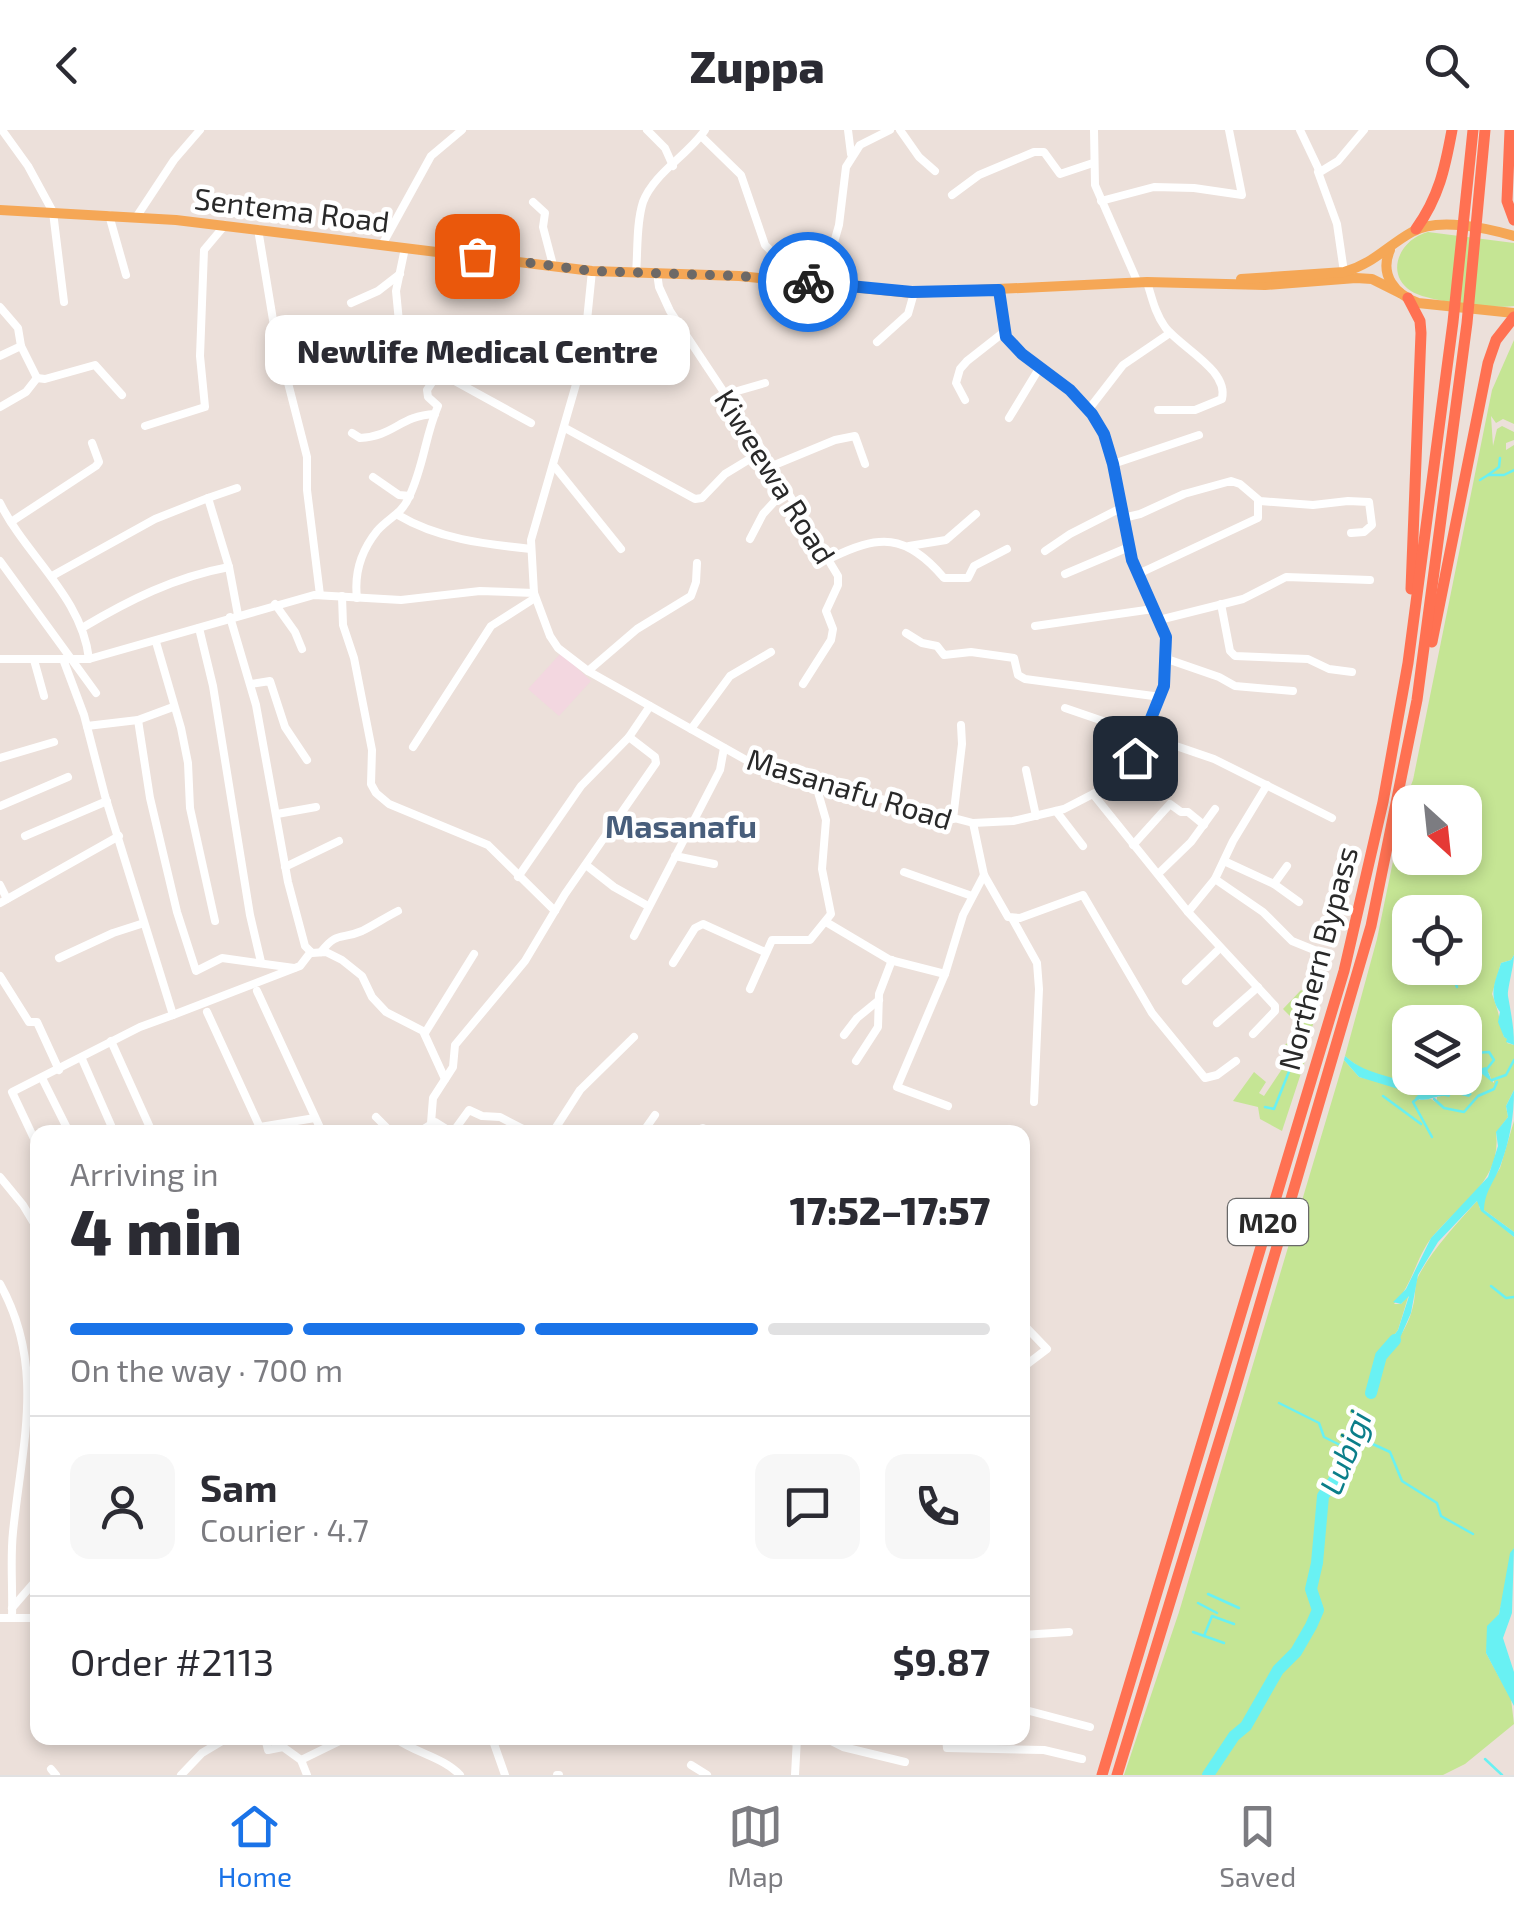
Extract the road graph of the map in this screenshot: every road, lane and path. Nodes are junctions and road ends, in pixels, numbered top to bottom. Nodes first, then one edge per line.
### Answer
1 (2, 130) edge
2 (200, 130) edge
3 (462, 130) edge
4 (647, 130) edge
5 (848, 130) edge
6 (890, 130) edge
7 (900, 130) edge
8 (1094, 130) edge
9 (1229, 130) edge
10 (1300, 130) edge
11 (1364, 130) edge
12 (1452, 130) edge
13 (1473, 130) edge
14 (1485, 130) edge
15 (1510, 130) edge
16 (703, 133) edge
17 (851, 154) junction
18 (1093, 163) junction
19 (672, 166) junction
20 (935, 171) dead end
21 (1318, 172) junction
22 (952, 195) dead end
23 (1101, 201) junction
24 (533, 202) dead end
25 (0, 210) edge
26 (53, 212) junction
27 (108, 215) junction
28 (136, 216) junction
29 (1514, 220) edge
30 (225, 225) junction
31 (258, 228) junction
32 (1416, 229) junction
33 (1514, 236) edge
34 (382, 245) junction
35 (1468, 246) junction
36 (405, 248) junction
37 (1391, 249) junction
38 (553, 265) junction
39 (592, 271) junction
40 (1344, 272) junction
41 (636, 273) junction
42 (657, 273) junction
43 (400, 274) junction
44 (126, 275) dead end
45 (774, 279) junction
46 (1142, 282) junction
47 (1236, 282) junction
48 (822, 284) junction
49 (999, 290) junction
50 (914, 292) junction
51 (1404, 296) junction
52 (64, 302) dead end
53 (351, 304) dead end
54 (0, 308) edge
55 (1514, 315) edge
56 (1460, 323) junction
57 (587, 326) junction
58 (1004, 332) junction
59 (1170, 333) junction
60 (877, 342) dead end
61 (21, 346) junction
62 (633, 349) dead end
63 (0, 356) edge
64 (1040, 367) junction
65 (439, 372) junction
66 (37, 378) junction
67 (765, 383) dead end
68 (727, 394) junction
69 (122, 395) dead end
70 (966, 400) dead end
71 (0, 407) edge
72 (1088, 410) junction
73 (1158, 410) dead end
74 (435, 414) junction
75 (1009, 418) dead end
76 (531, 423) dead end
77 (145, 426) dead end
78 (565, 428) junction
79 (352, 433) dead end
80 (1199, 435) dead end
81 (92, 442) dead end
82 (763, 451) junction
83 (864, 464) dead end
84 (1113, 464) junction
85 (772, 466) junction
86 (554, 467) junction
87 (374, 478) dead end
88 (238, 488) dead end
89 (786, 489) junction
90 (410, 496) junction
91 (208, 498) junction
92 (1258, 501) junction
93 (0, 503) edge
94 (1122, 513) junction
95 (976, 514) dead end
96 (398, 515) junction
97 (6, 519) edge
98 (1351, 533) dead end
99 (750, 539) dead end
100 (909, 546) junction
101 (1128, 547) junction
102 (621, 549) dead end
103 (1007, 549) dead end
104 (531, 550) junction
105 (1046, 551) dead end
106 (828, 559) junction
107 (0, 561) edge
108 (697, 564) dead end
109 (229, 567) junction
110 (1065, 574) dead end
111 (1138, 574) junction
112 (52, 576) junction
113 (1370, 580) dead end
114 (320, 594) junction
115 (342, 596) junction
116 (534, 596) junction
117 (357, 598) junction
118 (275, 604) junction
119 (1221, 604) junction
120 (1154, 608) junction
121 (234, 616) junction
122 (1159, 620) junction
123 (1035, 626) dead end
124 (82, 628) junction
125 (199, 628) junction
126 (906, 633) dead end
127 (156, 642) junction
128 (302, 649) dead end
129 (772, 652) dead end
130 (63, 659) junction
131 (89, 659) junction
132 (1168, 659) junction
133 (0, 660) edge
134 (34, 660) junction
135 (1408, 663) junction
136 (588, 670) junction
137 (1352, 672) dead end
138 (250, 684) junction
139 (803, 684) dead end
140 (1293, 690) dead end
141 (96, 693) dead end
142 (44, 696) dead end
143 (1161, 696) junction
144 (1418, 700) junction
145 (650, 706) junction
146 (173, 707) junction
147 (1065, 708) dead end
148 (138, 720) junction
149 (86, 726) junction
150 (961, 726) dead end
151 (691, 730) junction
152 (1146, 734) junction
153 (630, 737) junction
154 (54, 742) dead end
155 (414, 747) dead end
156 (724, 748) junction
157 (0, 758) edge
158 (306, 760) dead end
159 (1026, 770) dead end
160 (68, 777) dead end
161 (814, 782) junction
162 (1267, 785) junction
163 (1093, 794) junction
164 (106, 801) junction
165 (0, 806) edge
166 (316, 808) dead end
167 (1216, 810) dead end
168 (1056, 811) junction
169 (277, 814) junction
170 (1036, 816) junction
171 (1332, 818) dead end
172 (953, 819) junction
173 (973, 824) junction
174 (1204, 824) junction
175 (25, 836) dead end
176 (119, 836) junction
177 (339, 842) dead end
178 (1132, 845) junction
179 (1083, 846) dead end
180 (675, 856) junction
181 (1224, 860) junction
182 (714, 864) dead end
183 (586, 865) junction
184 (1287, 866) dead end
185 (285, 867) junction
186 (904, 872) dead end
187 (984, 874) junction
188 (1158, 874) junction
189 (518, 876) junction
190 (1215, 879) junction
191 (1274, 884) junction
192 (0, 885) edge
193 (972, 896) junction
194 (3, 901) edge
195 (1299, 902) dead end
196 (648, 906) junction
197 (398, 911) dead end
198 (554, 911) junction
199 (1188, 912) junction
200 (1012, 918) junction
201 (215, 921) dead end
202 (826, 922) junction
203 (144, 923) junction
204 (634, 936) dead end
205 (1220, 948) junction
206 (310, 952) junction
207 (321, 952) junction
208 (765, 952) junction
209 (474, 954) dead end
210 (1324, 954) dead end
211 (59, 958) dead end
212 (892, 960) junction
213 (262, 962) junction
214 (673, 963) dead end
215 (294, 968) junction
216 (944, 974) junction
217 (0, 976) edge
218 (1186, 980) dead end
219 (1258, 987) junction
220 (750, 989) dead end
221 (257, 992) dead end
222 (879, 1000) junction
223 (207, 1012) dead end
224 (173, 1015) junction
225 (1217, 1024) dead end
226 (425, 1033) junction
227 (1253, 1034) dead end
228 (844, 1035) dead end
229 (634, 1037) dead end
230 (111, 1041) junction
231 (82, 1058) junction
232 (856, 1061) dead end
233 (1236, 1061) dead end
234 (59, 1070) junction
235 (42, 1078) junction
236 (445, 1079) junction
237 (1034, 1102) dead end
238 (948, 1106) dead end
239 (655, 1115) dead end
240 (376, 1117) dead end
241 (315, 1118) junction
242 (432, 1123) junction
243 (66, 1125) edge
244 (111, 1125) edge
245 (149, 1125) edge
246 (259, 1125) edge
247 (284, 1125) edge
248 (318, 1125) edge
249 (384, 1125) edge
250 (429, 1125) edge
251 (442, 1125) edge
252 (457, 1125) edge
253 (515, 1125) edge
254 (557, 1125) edge
255 (648, 1125) edge
256 (30, 1133) edge
257 (0, 1177) edge
258 (30, 1217) edge
259 (0, 1284) edge
260 (2, 1294) edge
261 (1030, 1332) edge
262 (1030, 1362) edge
263 (30, 1588) edge
264 (12, 1612) junction
265 (30, 1616) edge
266 (0, 1618) edge
267 (1069, 1632) dead end
268 (1030, 1634) edge
269 (1030, 1711) edge
270 (1090, 1727) dead end
271 (215, 1745) edge
272 (268, 1745) edge
273 (324, 1745) edge
274 (404, 1745) edge
275 (494, 1745) edge
276 (797, 1745) edge
277 (839, 1745) edge
278 (947, 1745) edge
279 (1082, 1758) dead end
280 (301, 1760) junction
281 (904, 1762) dead end
282 (691, 1765) dead end
283 (181, 1775) edge
284 (307, 1775) edge
285 (460, 1775) edge
286 (505, 1775) edge
287 (707, 1775) edge
288 (795, 1775) edge
289 (1102, 1775) edge
290 (1117, 1775) edge

1 - 26 street
2 - 28 street
3 - 34 street
4 - 19 street
5 - 17 street
6 - 17 street
7 - 20 street
8 - 18 street
9 - 23 street
10 - 21 street
11 - 21 street
12 - 32 highway
13 - 35 highway, Northern Bypass / M20
14 - 35 highway, Northern Bypass / M20
15 - 29 highway
16 - 19 street
16 - 45 street
17 - 48 street
18 - 22 street
18 - 23 street
19 - 41 street
21 - 40 street
23 - 46 street
24 - 38 street
25 - 26 main road, Sentema Road
26 - 27 main road, Sentema Road
26 - 52 street
27 - 28 main road, Sentema Road
27 - 44 street
28 - 30 main road, Sentema Road
30 - 31 main road, Sentema Road
30 - 77 street
31 - 34 main road, Sentema Road
31 - 114 street
32 - 33 main road
32 - 37 main road, Sentema Road
34 - 36 main road, Sentema Road
35 - 56 highway, Northern Bypass / M20
36 - 38 main road, Sentema Road
36 - 43 street
37 - 40 main road, Sentema Road
37 - 51 main road
38 - 39 main road, Sentema Road
39 - 41 main road, Sentema Road
39 - 57 street, Masanafu Road
40 - 47 main road, Sentema Road
41 - 42 main road, Sentema Road
42 - 45 main road, Sentema Road
42 - 68 street, Kiweewa Road
43 - 53 street
43 - 65 street
45 - 48 main road, Sentema Road
46 - 47 main road, Sentema Road
46 - 49 main road, Sentema Road
46 - 59 street
47 - 51 main road, Sentema Road
48 - 50 main road, Sentema Road
49 - 50 main road, Sentema Road
49 - 58 street
50 - 60 street
51 - 55 main road, Sentema Road
51 - 135 highway
54 - 61 street
55 - 144 highway
56 - 135 highway, Northern Bypass / M20
56 - 144 highway, Northern Bypass / M20
57 - 62 street
57 - 78 street, Masanafu Road
58 - 64 street, Masanafu Road
58 - 70 street
59 - 72 street
59 - 73 street
61 - 63 street
61 - 66 street
64 - 72 street, Masanafu Road
64 - 75 street
65 - 74 street
65 - 76 street
66 - 69 street
66 - 71 street
67 - 68 street
68 - 82 street, Kiweewa Road
72 - 84 street, Masanafu Road
74 - 79 street
74 - 90 street
78 - 82 street
78 - 86 street, Masanafu Road
80 - 84 street
81 - 97 street
82 - 85 street, Kiweewa Road
83 - 85 street
84 - 94 street, Masanafu Road
85 - 89 street, Kiweewa Road
86 - 102 street
86 - 104 street, Masanafu Road
87 - 90 street
88 - 91 street
89 - 99 street
89 - 106 street, Kiweewa Road
90 - 96 street
91 - 109 street
91 - 112 street
92 - 94 street
92 - 98 street
92 - 111 street
93 - 97 street
94 - 101 street, Masanafu Road
94 - 105 street
95 - 100 street
96 - 104 street
96 - 117 street
97 - 112 street
100 - 103 street
100 - 106 street
101 - 110 street
101 - 111 street, Masanafu Road
104 - 116 street, Masanafu Road
106 - 139 street, Kiweewa Road
107 - 141 street
108 - 136 street
109 - 121 street
109 - 124 street
111 - 120 street, Masanafu Road
112 - 124 street
113 - 119 street
114 - 115 street
114 - 118 street
115 - 117 street
115 - 189 street
116 - 117 street
116 - 136 street, Masanafu Road
116 - 155 street
118 - 121 street
118 - 128 street
119 - 122 street
119 - 137 street
120 - 122 street, Masanafu Road
120 - 123 street
121 - 125 street
121 - 138 street
122 - 132 street, Masanafu Road
124 - 131 street
125 - 127 street
125 - 213 street
126 - 143 street
127 - 131 street
127 - 146 street
129 - 151 street
130 - 131 street
130 - 134 street
130 - 149 street
132 - 140 street
132 - 143 street, Masanafu Road
133 - 134 street
134 - 142 street
135 - 289 highway, Northern Bypass / M20
136 - 145 street, Masanafu Road
138 - 158 street
138 - 169 street
143 - 152 street, Masanafu Road
144 - 290 highway, Northern Bypass / M20
145 - 151 street, Masanafu Road
145 - 153 street
146 - 148 street
146 - 201 street
147 - 152 street
148 - 149 street
148 - 213 street
149 - 164 street
150 - 172 street
151 - 156 street, Masanafu Road
152 - 162 street
152 - 163 street, Masanafu Road
153 - 183 street
153 - 189 street
154 - 157 street
156 - 161 street, Masanafu Road
156 - 180 street
159 - 170 street
160 - 165 street
161 - 172 street, Masanafu Road
161 - 202 street
162 - 171 street
162 - 181 street
163 - 168 street, Masanafu Road
163 - 178 street
164 - 175 street
164 - 176 street
166 - 169 street
167 - 174 street
168 - 170 street, Masanafu Road
168 - 179 street
169 - 185 street
170 - 173 street, Masanafu Road
172 - 173 street, Masanafu Road
173 - 187 street
174 - 178 street
174 - 188 street
176 - 194 street
176 - 203 street
177 - 185 street
178 - 188 street
180 - 182 street
180 - 196 street
181 - 190 street
181 - 191 street
183 - 196 street
183 - 198 street
184 - 191 street
185 - 206 street
186 - 193 street
187 - 193 street
187 - 200 street
188 - 199 street
189 - 198 street
190 - 199 street
190 - 210 street
191 - 195 street
192 - 194 street
193 - 216 street
196 - 204 street
197 - 207 street
198 - 236 street
199 - 205 street
200 - 233 street
200 - 237 street
202 - 208 street
202 - 212 street
203 - 211 street
203 - 224 street
205 - 218 street
205 - 219 street
206 - 207 street
206 - 215 street
207 - 226 street
208 - 214 street
208 - 220 street
209 - 226 street
212 - 216 street
212 - 222 street
213 - 215 street
215 - 224 street
216 - 238 street
217 - 234 street
219 - 225 street
219 - 227 street
221 - 241 street
222 - 228 street
222 - 232 street
223 - 246 street
224 - 230 street
226 - 236 street
229 - 254 street
230 - 231 street
230 - 245 street
231 - 234 street
231 - 244 street
234 - 235 street
235 - 243 street
235 - 256 street
236 - 242 street
239 - 255 street
240 - 249 street
241 - 247 street
241 - 248 street
242 - 250 street
242 - 251 street
252 - 253 street
257 - 258 street
259 - 260 street
260 - 264 street
261 - 262 street
263 - 264 street
264 - 265 street
264 - 266 street
267 - 268 street
269 - 270 street
271 - 283 street
272 - 280 street
273 - 280 street
274 - 285 street
275 - 286 street
276 - 288 street
277 - 281 street
278 - 279 street
280 - 284 street
282 - 287 street

